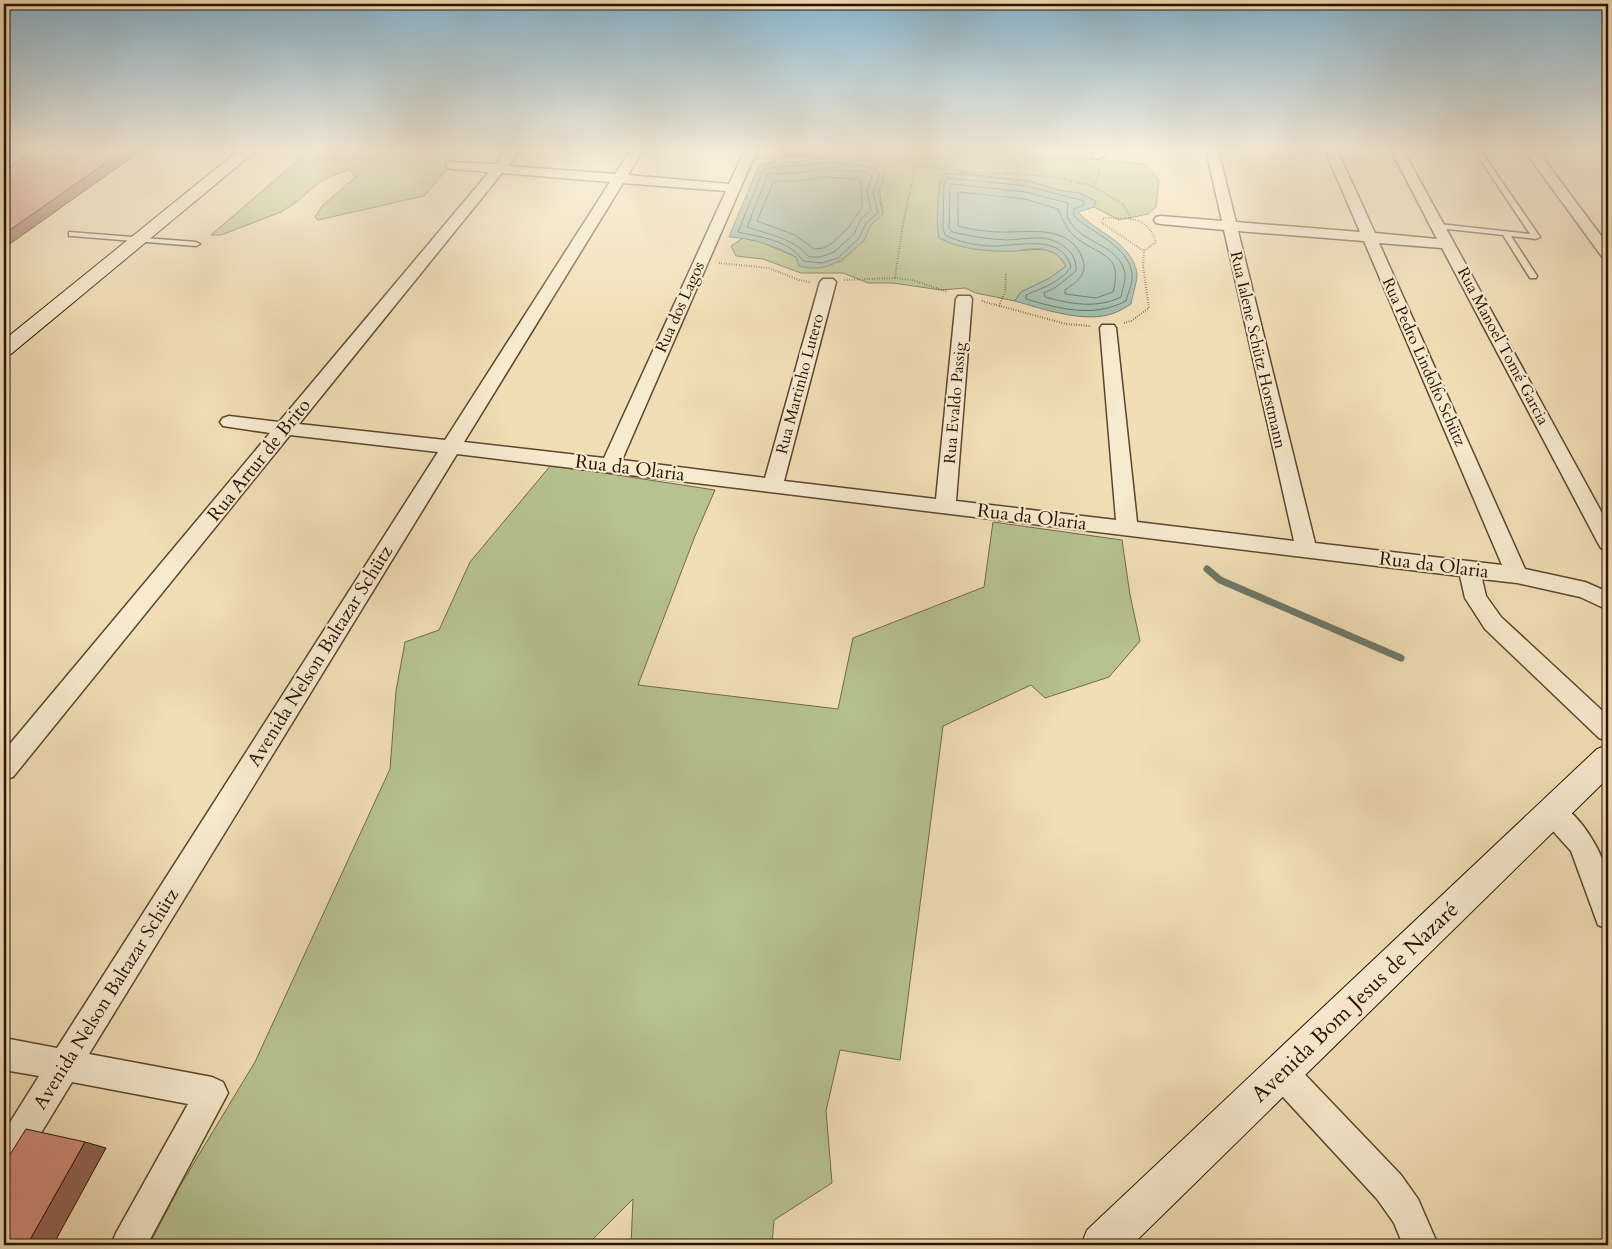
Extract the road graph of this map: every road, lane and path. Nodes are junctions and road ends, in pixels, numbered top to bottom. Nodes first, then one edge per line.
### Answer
1 (177, 208) edge
2 (465, 208) edge
3 (601, 208) edge
4 (725, 208) edge
5 (906, 208) edge
6 (1125, 208) edge
7 (1225, 208) edge
8 (1356, 208) edge
9 (1429, 208) edge
10 (1516, 208) edge
11 (1573, 208) edge
12 (1132, 220) junction
13 (1161, 220) dead end
14 (1229, 226) junction
15 (1439, 226) junction
16 (72, 234) dead end
17 (1506, 234) junction
18 (1369, 237) junction
19 (139, 239) junction
20 (196, 244) dead end
21 (1448, 244) junction
22 (1144, 252) junction
23 (1608, 255) edge
24 (723, 263) dead end
25 (1006, 274) dead end
26 (1533, 276) dead end
27 (895, 278) junction
28 (828, 282) junction
29 (964, 299) junction
30 (999, 306) junction
31 (1108, 328) junction
32 (4, 350) edge
33 (230, 422) dead end
34 (285, 428) junction
35 (452, 447) junction
36 (610, 465) junction
37 (772, 486) junction
38 (945, 507) junction
39 (1127, 528) junction
40 (1608, 542) edge
41 (1306, 549) junction
42 (1470, 569) junction
43 (1517, 575) junction
44 (1608, 602) edge
45 (1608, 732) edge
46 (1608, 758) edge
47 (4, 769) edge
48 (1552, 812) junction
49 (1608, 915) edge
50 (4, 1054) edge
51 (64, 1065) junction
52 (1282, 1072) junction
53 (4, 1162) edge
54 (1116, 1240) edge
55 (128, 1245) edge
56 (1421, 1245) edge

1 - 19 main road
2 - 34 street, Rua Artur de Brito
3 - 35 street, Avenida Nelson Baltazar Schütz
4 - 36 street, Rua dos Lagos
5 - 27 path
6 - 12 path
7 - 14 street, Rua Ialene Schütz Horstmann
8 - 18 street, Rua Pedro Lindolfo Schütz
9 - 15 street, Rua Manoel Tomé Garcia
10 - 17 lane
11 - 23 street
12 - 22 path
12 - 22 path
13 - 14 street
14 - 18 street
14 - 41 street, Rua Ialene Schütz Horstmann
15 - 17 lane
15 - 21 street, Rua Manoel Tomé Garcia
16 - 19 lane
17 - 26 lane
18 - 21 street
18 - 43 street, Rua Pedro Lindolfo Schütz
19 - 20 lane
19 - 32 main road
21 - 40 street, Rua Manoel Tomé Garcia
22 - 31 path
24 - 28 path
25 - 30 path
27 - 28 path
27 - 29 path
28 - 37 street, Rua Martinho Lutero
29 - 30 path
29 - 38 street, Rua Evaldo Passig
30 - 31 path
31 - 39 street
33 - 34 street, Rua da Olaria
34 - 35 street, Rua da Olaria
34 - 47 street, Rua Artur de Brito
35 - 36 street, Rua da Olaria
35 - 51 street, Avenida Nelson Baltazar Schütz
36 - 37 street, Rua da Olaria
37 - 38 street, Rua da Olaria
38 - 39 street, Rua da Olaria
39 - 41 street, Rua da Olaria
41 - 42 street, Rua da Olaria
42 - 43 street, Rua da Olaria
42 - 45 street
43 - 44 street, Rua da Olaria
46 - 48 main road, Avenida Bom Jesus de Nazaré
48 - 49 street
48 - 52 main road, Avenida Bom Jesus de Nazaré
50 - 51 street
51 - 53 street, Avenida Nelson Baltazar Schütz
51 - 55 street
52 - 54 main road, Avenida Bom Jesus de Nazaré
52 - 56 street

